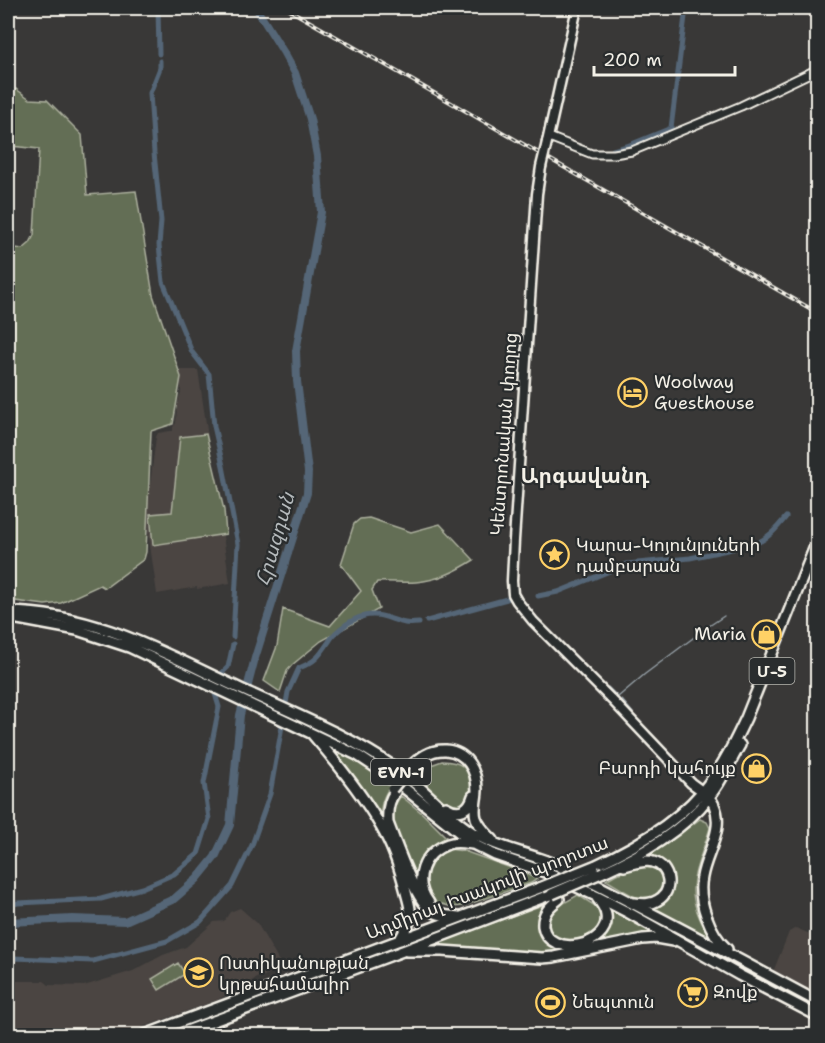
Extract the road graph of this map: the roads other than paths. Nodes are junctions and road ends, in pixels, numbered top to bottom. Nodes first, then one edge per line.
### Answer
1 (577, 8) edge
2 (818, 69) edge
3 (548, 140) junction
4 (818, 539) edge
5 (818, 554) edge
6 (8, 612) edge
7 (8, 619) edge
8 (130, 642) junction
9 (291, 718) junction
10 (311, 733) junction
11 (411, 770) junction
12 (394, 790) junction
13 (706, 794) junction
14 (433, 801) junction
15 (386, 836) junction
16 (475, 845) junction
17 (499, 846) junction
18 (605, 871) junction
19 (555, 896) junction
20 (596, 896) junction
21 (633, 903) junction
22 (629, 913) junction
23 (461, 916) junction
24 (400, 940) junction
25 (681, 943) junction
26 (400, 952) junction
27 (738, 959) junction
28 (818, 1002) edge
29 (818, 1016) edge
30 (142, 1035) edge
31 (173, 1035) edge

1 - 3 main road, Կենտրոնական փողոց
2 - 3 street
3 - 13 main road, Կենտրոնական փողոց, bridge
4 - 13 highway, Ադմիրալ Իսակովի պողոտա / Մ-5
5 - 13 highway, Ադմիրալ Իսակովի պողոտա / Մ-5
6 - 8 highway, EVN-1
7 - 8 highway, EVN-1
8 - 9 highway, EVN-1
9 - 10 highway, EVN-1
9 - 14 highway, EVN-1
10 - 15 highway
10 - 16 highway, EVN-1
11 - 12 highway, bridge
11 - 14 highway
11 - 17 highway
12 - 15 highway
12 - 23 highway
13 - 18 highway, Ադմիրալ Իսակովի պողոտա / Մ-5
13 - 23 highway, Ադմիրալ Իսակովի պողոտա / Մ-5, bridge
13 - 27 highway
14 - 17 highway, EVN-1
15 - 24 highway
16 - 20 highway, EVN-1
16 - 23 highway
17 - 21 highway, EVN-1
18 - 19 highway, Ադմիրալ Իսակովի պողոտա / Մ-5, bridge
18 - 21 highway
19 - 20 highway
19 - 26 highway, Ադմիրալ Իսակովի պողոտա
20 - 22 highway, EVN-1
21 - 22 highway
21 - 27 highway, EVN-1
22 - 25 highway, EVN-1
23 - 24 highway, Ադմիրալ Իսակովի պողոտա / Մ-5
24 - 30 highway, Ադմիրալ Իսակովի պողոտա / Մ-5
25 - 26 highway
25 - 29 highway, EVN-1
26 - 31 highway, Ադմիրալ Իսակովի պողոտա
27 - 28 highway, EVN-1

